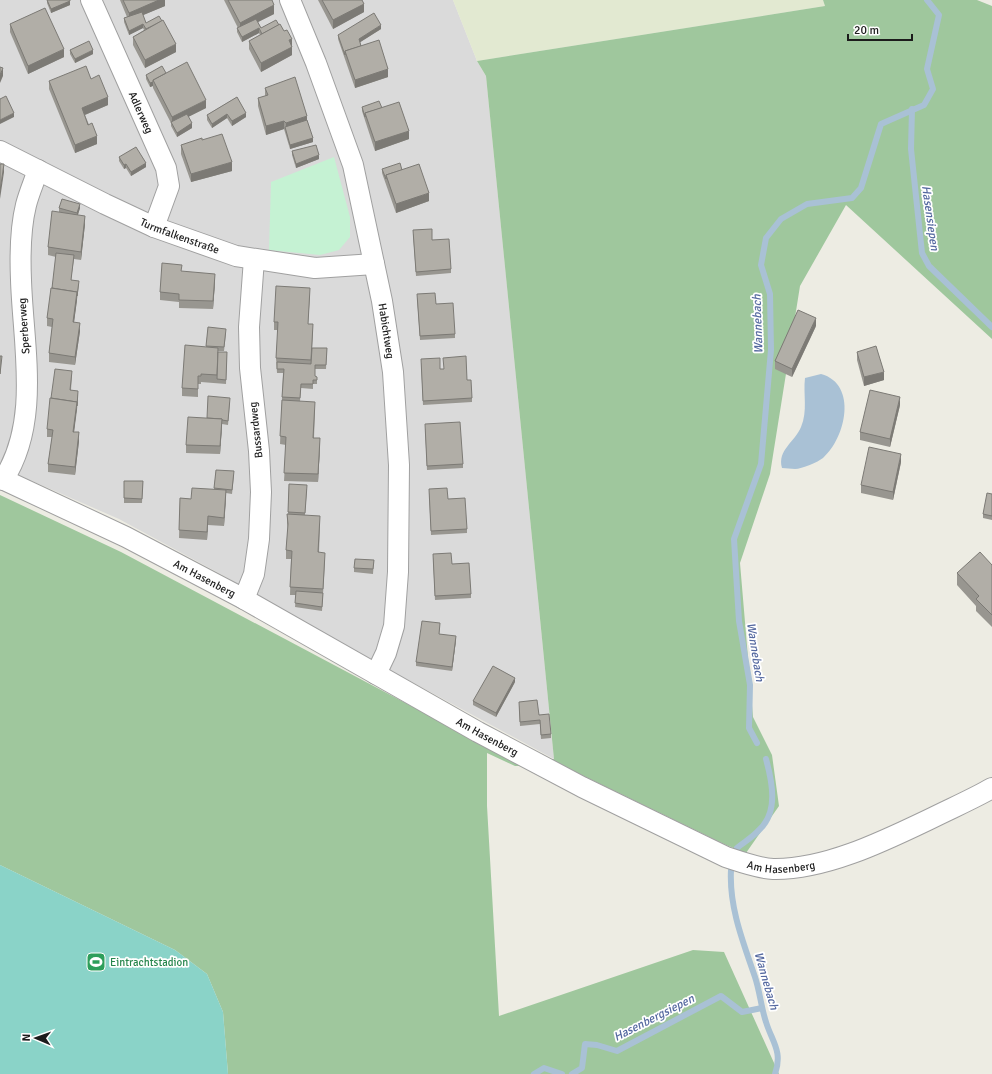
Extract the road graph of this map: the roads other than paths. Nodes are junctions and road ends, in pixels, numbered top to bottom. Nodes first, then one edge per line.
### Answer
1 (91, 0) edge
2 (290, 0) edge
3 (0, 151) edge
4 (38, 170) junction
5 (154, 226) junction
6 (254, 259) junction
7 (374, 264) junction
8 (1, 479) edge
9 (244, 599) junction
10 (376, 674) junction
11 (992, 788) edge

1 - 5 street, Adlerweg
2 - 7 street, Habichtweg
3 - 4 street, Turmfalkenstraße
4 - 5 street, Turmfalkenstraße
4 - 8 street, Sperberweg
5 - 6 street, Turmfalkenstraße
6 - 7 street, Turmfalkenstraße
6 - 9 street, Bussardweg
7 - 10 street, Habichtweg
8 - 9 street, Am Hasenberg
9 - 10 street, Am Hasenberg
10 - 11 street, Am Hasenberg

